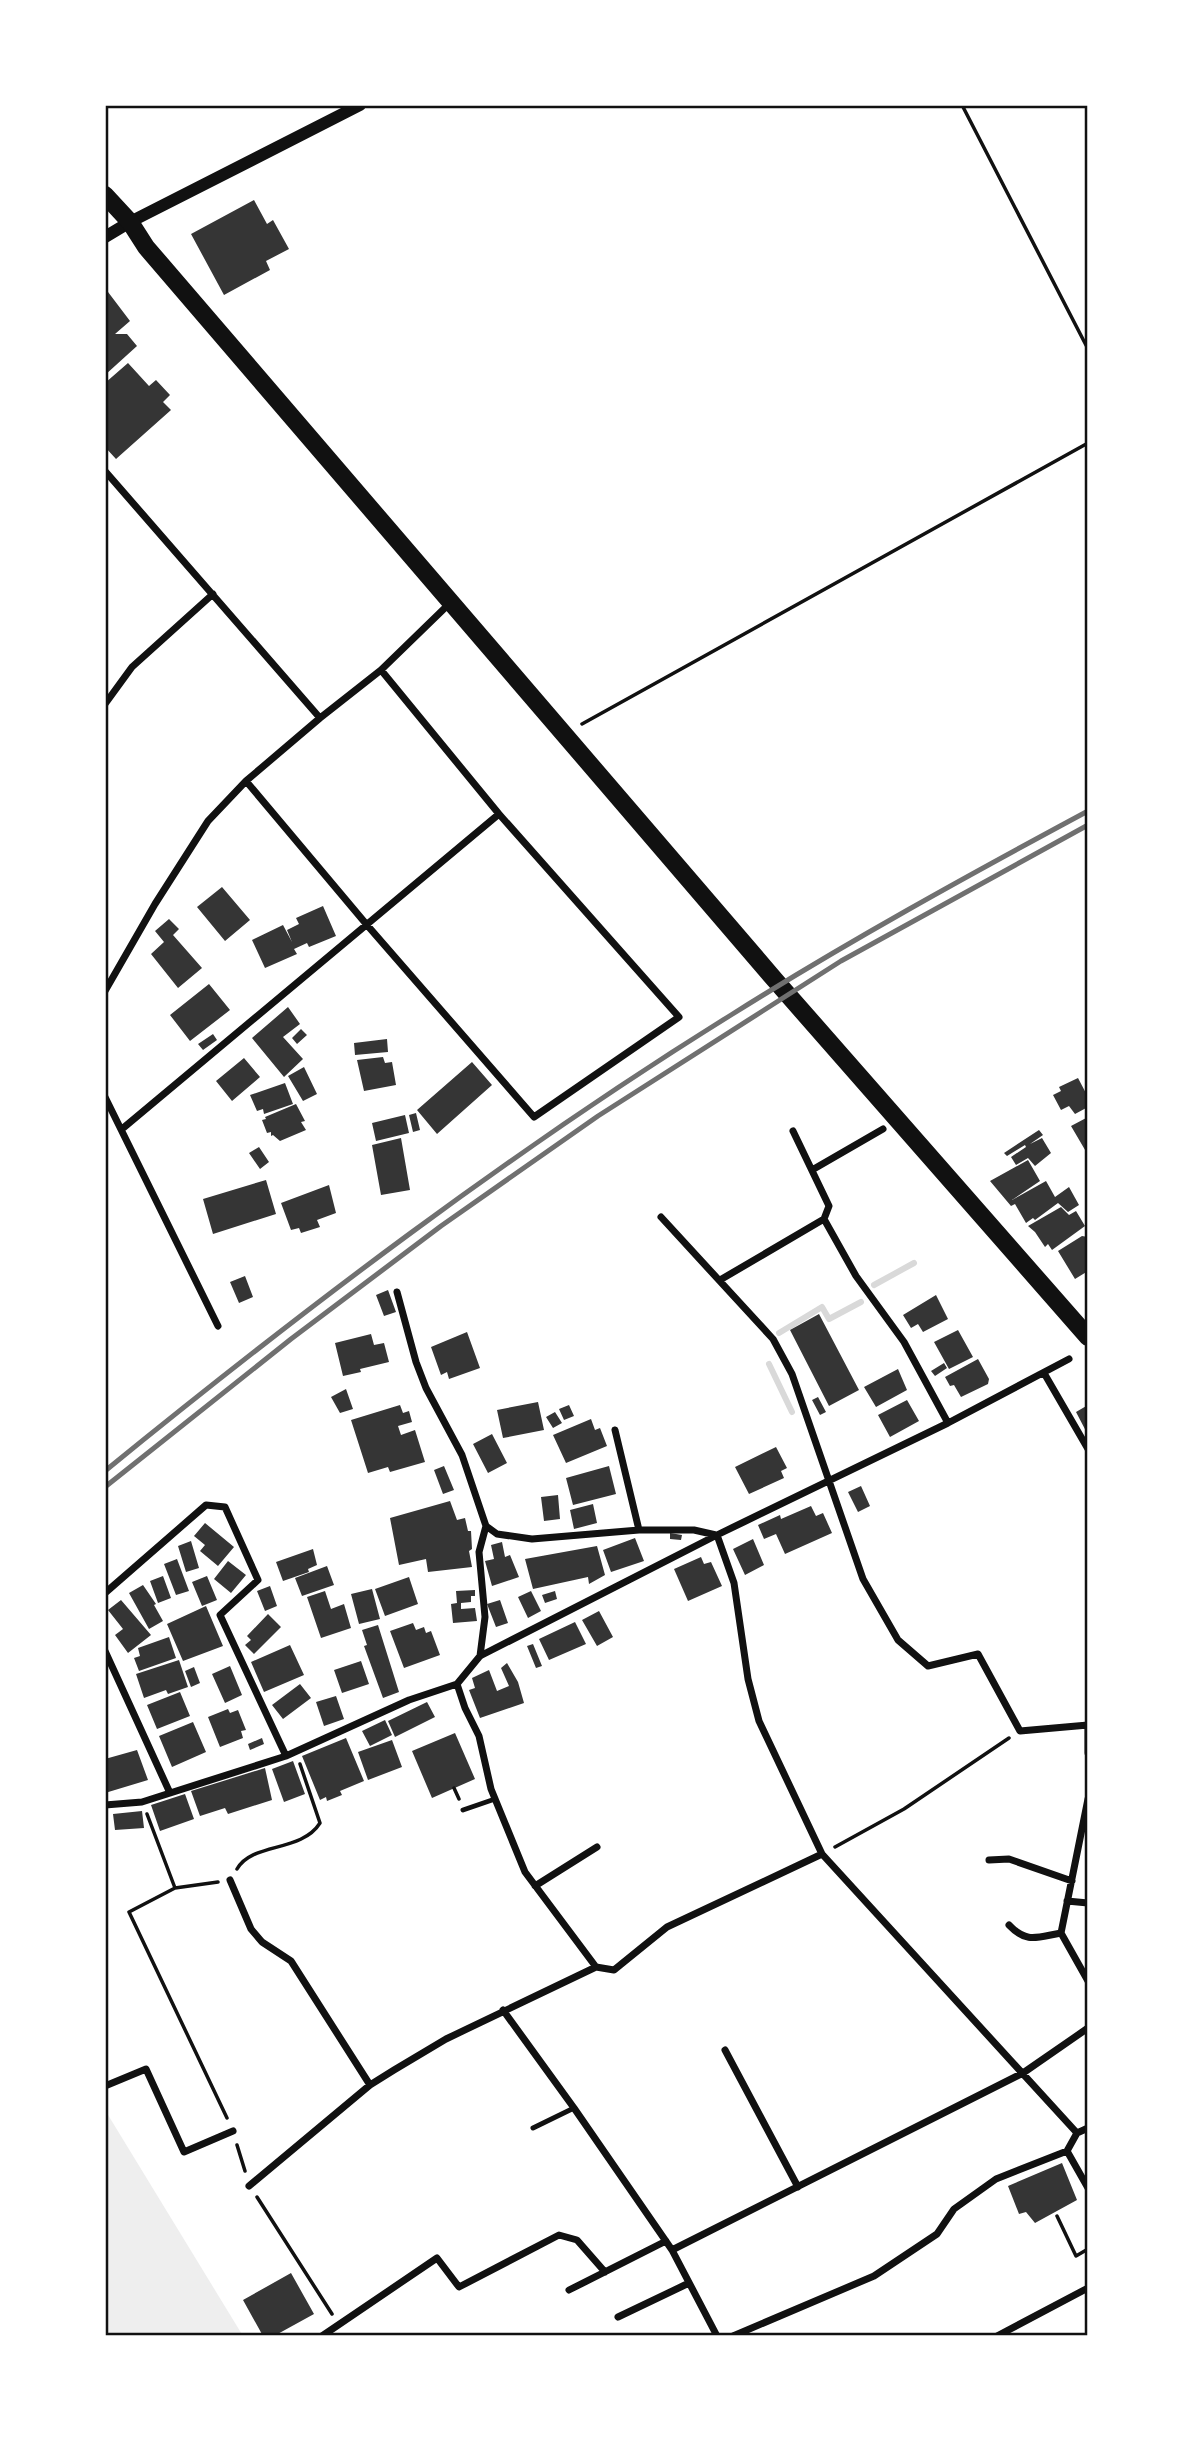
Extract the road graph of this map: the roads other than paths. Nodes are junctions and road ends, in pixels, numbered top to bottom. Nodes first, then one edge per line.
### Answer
1 (360, 105) edge
2 (105, 195) edge
3 (130, 222) junction
4 (105, 237) edge
5 (105, 471) edge
6 (213, 594) junction
7 (452, 601) junction
8 (381, 670) junction
9 (105, 705) edge
10 (320, 718) junction
11 (246, 781) junction
12 (499, 814) junction
13 (367, 925) junction
14 (105, 991) edge
15 (105, 1097) edge
16 (122, 1129) junction
17 (883, 1129) dead end
18 (793, 1130) dead end
19 (812, 1170) junction
20 (662, 1217) dead end
21 (824, 1219) junction
22 (720, 1280) junction
23 (397, 1292) dead end
24 (218, 1326) dead end
25 (1088, 1337) edge
26 (1069, 1359) dead end
27 (1044, 1373) junction
28 (948, 1423) junction
29 (615, 1430) dead end
30 (1088, 1449) edge
31 (829, 1481) junction
32 (486, 1526) junction
33 (639, 1530) junction
34 (717, 1535) junction
35 (105, 1593) edge
36 (105, 1651) edge
37 (480, 1656) junction
38 (457, 1684) junction
39 (1088, 1753) edge
40 (286, 1756) junction
41 (170, 1793) junction
42 (495, 1799) junction
43 (1088, 1799) edge
44 (105, 1805) edge
45 (463, 1810) dead end
46 (597, 1847) dead end
47 (822, 1854) junction
48 (989, 1860) dead end
49 (230, 1880) road end
50 (1072, 1881) junction
51 (535, 1886) junction
52 (1068, 1901) junction
53 (1088, 1903) edge
54 (1009, 1925) dead end
55 (1061, 1933) junction
56 (596, 1967) junction
57 (1088, 1982) edge
58 (503, 2010) junction
59 (1088, 2028) edge
60 (725, 2050) dead end
61 (1023, 2073) junction
62 (370, 2085) junction
63 (105, 2086) edge
64 (574, 2108) junction
65 (533, 2128) dead end
66 (1088, 2128) edge
67 (233, 2131) road end
68 (1077, 2133) junction
69 (1067, 2151) junction
70 (249, 2186) road end
71 (798, 2187) junction
72 (1088, 2188) edge
73 (666, 2241) junction
74 (672, 2250) junction
75 (605, 2272) junction
76 (689, 2283) junction
77 (1088, 2288) edge
78 (569, 2290) dead end
79 (618, 2318) dead end
80 (743, 2334) edge
81 (322, 2336) edge
82 (717, 2336) edge
83 (733, 2336) edge
84 (997, 2336) edge

1 - 3 street
2 - 3 main road
3 - 4 street
3 - 7 main road
5 - 6 street
6 - 9 street
6 - 10 street
7 - 8 street
7 - 25 main road
8 - 10 street
8 - 12 street
10 - 11 street
11 - 13 street
11 - 14 street
12 - 13 street
12 - 13 street
13 - 16 street
15 - 16 street
16 - 24 street
17 - 19 street
18 - 19 street
19 - 21 street
20 - 22 street
21 - 22 street
21 - 28 street
22 - 31 street
23 - 32 street
26 - 27 street
27 - 28 street
27 - 30 street
28 - 31 street
29 - 33 street
31 - 34 street
31 - 39 street
32 - 33 street
32 - 37 street
33 - 34 street
34 - 37 street
34 - 47 street
35 - 40 street
36 - 41 street
37 - 38 street
38 - 40 street
38 - 42 street
40 - 41 street
41 - 44 street
42 - 45 lane
42 - 51 street
43 - 50 street
46 - 51 street
47 - 56 street
47 - 61 street
48 - 50 street
49 - 62 street
50 - 52 street
51 - 56 street
52 - 53 street
52 - 55 street
54 - 55 street
55 - 57 street
56 - 58 street
58 - 62 street
58 - 64 street
59 - 61 street
60 - 71 street
61 - 68 street
61 - 71 street
62 - 70 street
63 - 67 street
64 - 65 lane
64 - 73 street
66 - 68 street
68 - 69 street
69 - 72 street
69 - 80 street
71 - 74 street
73 - 74 street
73 - 75 street
74 - 76 street
75 - 78 street
75 - 81 street
76 - 79 street
76 - 82 street
77 - 84 street
80 - 83 street

